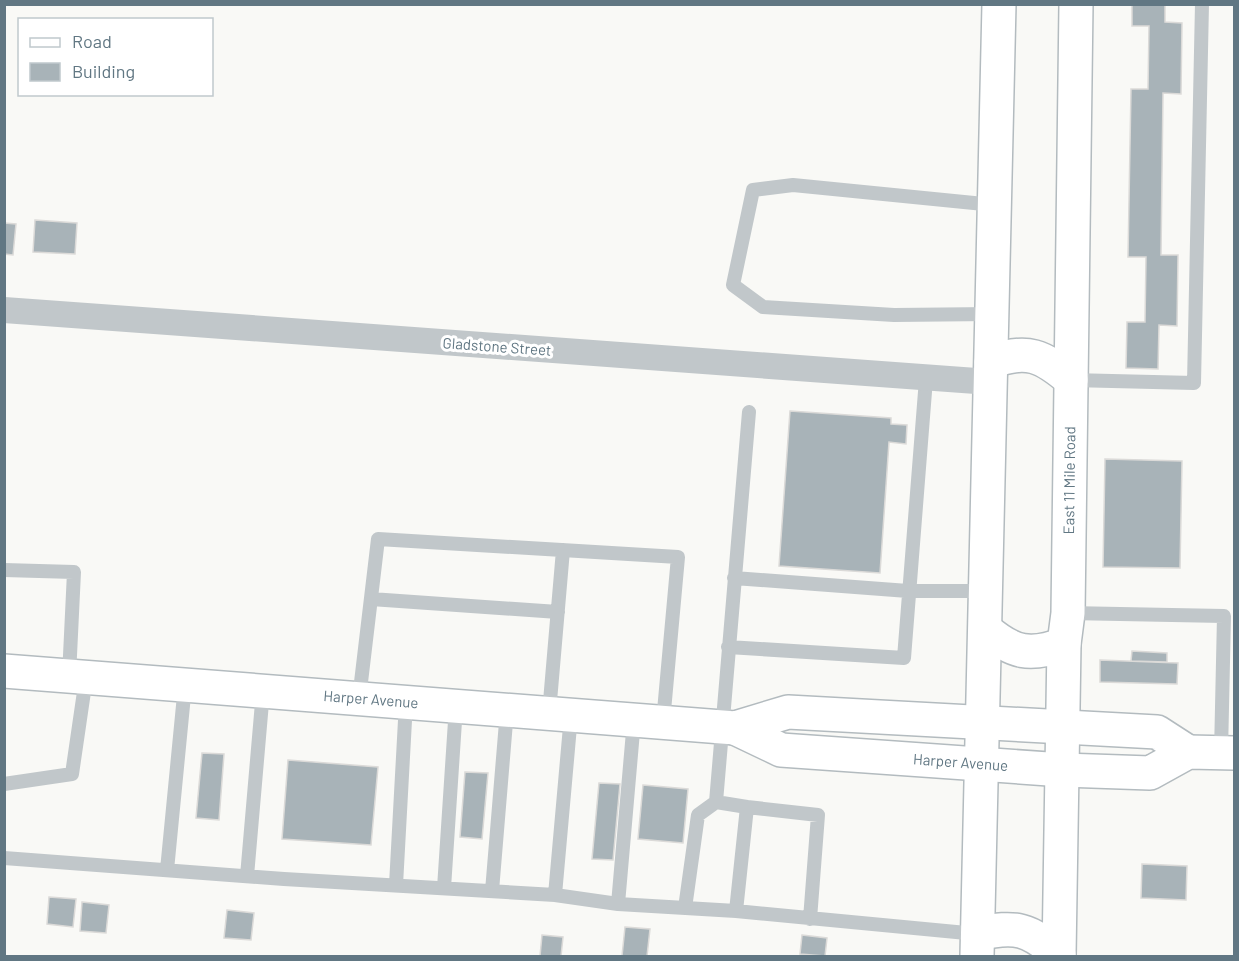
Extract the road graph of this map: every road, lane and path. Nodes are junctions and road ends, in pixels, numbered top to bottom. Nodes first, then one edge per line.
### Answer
1 (999, 4) edge
2 (1076, 4) edge
3 (1202, 4) edge
4 (994, 205) junction
5 (4, 310) edge
6 (992, 314) junction
7 (991, 372) junction
8 (926, 379) junction
9 (1071, 380) junction
10 (749, 412) dead end
11 (563, 550) junction
12 (4, 570) edge
13 (734, 578) junction
14 (908, 591) junction
15 (987, 591) junction
16 (371, 599) junction
17 (558, 612) junction
18 (1066, 628) junction
19 (986, 630) junction
20 (728, 647) junction
21 (4, 671) edge
22 (77, 677) junction
23 (185, 685) junction
24 (262, 691) junction
25 (359, 699) junction
26 (406, 702) junction
27 (456, 706) junction
28 (507, 710) junction
29 (560, 714) junction
30 (649, 721) junction
31 (984, 724) junction
32 (728, 727) junction
33 (1064, 728) junction
34 (1188, 752) junction
35 (1228, 753) edge
36 (983, 766) junction
37 (1063, 770) junction
38 (4, 784) edge
39 (716, 802) junction
40 (747, 807) junction
41 (4, 858) edge
42 (167, 870) junction
43 (247, 876) junction
44 (396, 885) junction
45 (444, 888) junction
46 (492, 891) junction
47 (555, 895) junction
48 (618, 904) junction
49 (685, 908) junction
50 (736, 911) junction
51 (810, 919) junction
52 (977, 945) edge
53 (1059, 956) edge

1 - 4 main road
2 - 9 main road, East 11 Mile Road
3 - 9 lane
4 - 6 main road
4 - 6 lane
5 - 8 street, Gladstone Street
6 - 7 main road
7 - 8 street, Gladstone Street
7 - 9 main road
7 - 15 main road
8 - 14 lane
9 - 18 main road, East 11 Mile Road
10 - 13 lane
11 - 16 lane
11 - 17 lane
11 - 30 lane
12 - 22 lane
13 - 14 lane
13 - 20 lane
14 - 15 lane
14 - 20 lane
15 - 19 main road
16 - 17 lane
16 - 25 lane
17 - 29 lane
18 - 19 main road
18 - 33 main road, East 11 Mile Road
18 - 35 lane
19 - 31 main road
20 - 32 lane
21 - 22 main road, Harper Avenue
22 - 23 main road, Harper Avenue
22 - 38 lane
23 - 24 main road, Harper Avenue
23 - 42 lane
24 - 25 main road, Harper Avenue
24 - 43 lane
25 - 26 main road, Harper Avenue
26 - 27 main road, Harper Avenue
26 - 44 lane
27 - 28 main road, Harper Avenue
27 - 45 lane
28 - 29 main road, Harper Avenue
28 - 46 lane
29 - 30 main road, Harper Avenue
29 - 47 lane
30 - 32 main road, Harper Avenue
30 - 48 lane
31 - 32 main road, Harper Avenue
31 - 33 main road, Harper Avenue
31 - 36 main road
32 - 36 main road, Harper Avenue
32 - 39 lane
33 - 34 main road, Harper Avenue
33 - 37 main road, East 11 Mile Road
34 - 35 main road
34 - 37 main road, Harper Avenue
36 - 37 main road, Harper Avenue
36 - 52 main road
37 - 53 main road, East 11 Mile Road
39 - 40 lane
39 - 49 lane
40 - 50 lane
40 - 51 lane
41 - 42 lane
42 - 43 lane
43 - 44 lane
44 - 45 lane
45 - 46 lane
46 - 47 lane
47 - 48 lane
48 - 49 lane
49 - 50 lane
50 - 51 lane
51 - 52 lane
52 - 53 main road

